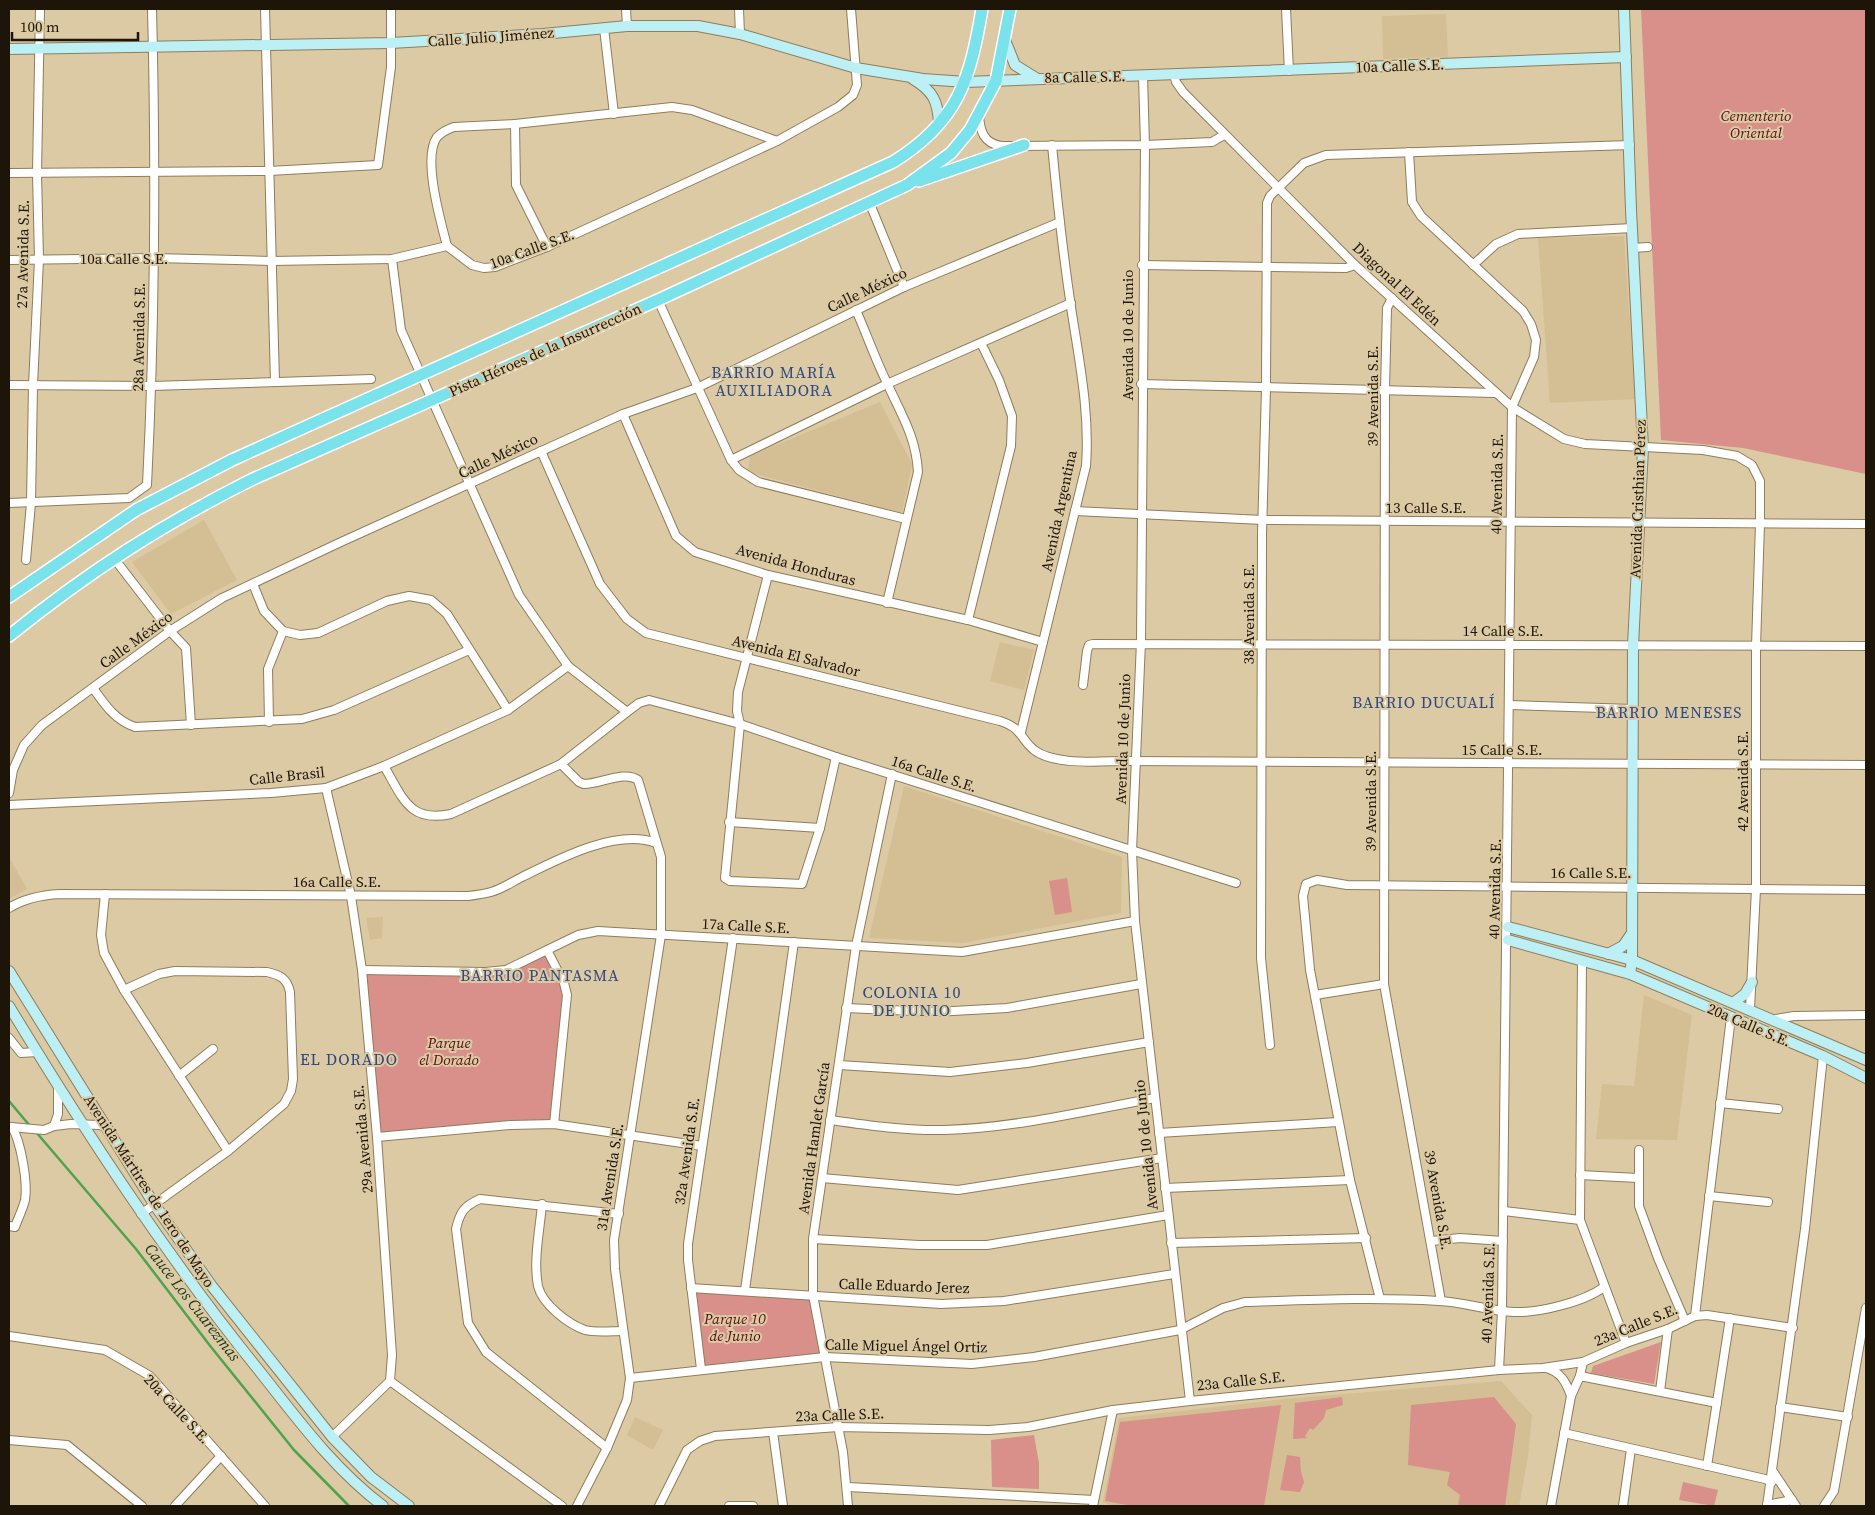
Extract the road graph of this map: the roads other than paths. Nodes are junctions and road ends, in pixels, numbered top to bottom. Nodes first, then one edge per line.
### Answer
1 (40, 9) edge
2 (152, 9) edge
3 (265, 9) edge
4 (391, 9) edge
5 (626, 9) edge
6 (739, 9) edge
7 (851, 9) edge
8 (982, 9) edge
9 (1010, 9) edge
10 (1286, 9) edge
11 (1624, 9) edge
12 (627, 26) junction
13 (604, 28) junction
14 (740, 34) junction
15 (1005, 40) junction
16 (391, 43) junction
17 (266, 45) junction
18 (153, 47) junction
19 (41, 48) junction
20 (9, 49) edge
21 (1626, 57) junction
22 (856, 68) junction
23 (1289, 71) junction
24 (1174, 75) junction
25 (1143, 76) junction
26 (910, 77) junction
27 (1036, 78) junction
28 (996, 81) junction
29 (966, 82) junction
30 (614, 114) junction
31 (979, 114) junction
32 (515, 124) junction
33 (939, 124) junction
34 (1224, 135) junction
35 (777, 141) junction
36 (1024, 145) junction
37 (1052, 145) junction
38 (1144, 145) junction
39 (1630, 145) junction
40 (1409, 152) junction
41 (269, 171) junction
42 (155, 172) junction
43 (9, 173) edge
44 (37, 173) junction
45 (907, 185) junction
46 (1278, 188) junction
47 (870, 204) junction
48 (1060, 222) junction
49 (1632, 228) junction
50 (447, 246) junction
51 (547, 247) junction
52 (1648, 247) dead end
53 (1633, 248) junction
54 (155, 258) junction
55 (392, 259) junction
56 (9, 260) edge
57 (39, 260) junction
58 (271, 261) junction
59 (1355, 264) junction
60 (1142, 265) junction
61 (1473, 265) junction
62 (1266, 267) junction
63 (904, 287) junction
64 (1392, 298) junction
65 (658, 300) junction
66 (1071, 303) junction
67 (856, 310) junction
68 (981, 343) junction
69 (420, 375) junction
70 (371, 379) dead end
71 (275, 382) junction
72 (887, 384) junction
73 (1141, 384) junction
74 (9, 385) edge
75 (32, 385) junction
76 (152, 386) junction
77 (697, 388) junction
78 (1266, 388) junction
79 (1386, 390) junction
80 (1494, 393) junction
81 (431, 401) junction
82 (1512, 408) junction
83 (623, 414) junction
84 (1643, 448) junction
85 (541, 450) junction
86 (731, 460) junction
87 (470, 484) junction
88 (9, 503) edge
89 (31, 503) junction
90 (1075, 511) junction
91 (1141, 513) junction
92 (906, 519) junction
93 (1263, 520) junction
94 (1386, 521) junction
95 (1510, 522) junction
96 (1638, 523) junction
97 (1760, 524) junction
98 (1866, 524) edge
99 (113, 557) junction
100 (26, 560) dead end
101 (768, 575) junction
102 (253, 584) junction
103 (9, 597) edge
104 (887, 603) junction
105 (968, 620) junction
106 (170, 631) junction
107 (283, 631) junction
108 (9, 636) edge
109 (1043, 642) junction
110 (1140, 642) junction
111 (1262, 643) junction
112 (1385, 644) junction
113 (1510, 644) junction
114 (1633, 645) junction
115 (1756, 646) junction
116 (1866, 646) edge
117 (469, 650) junction
118 (747, 658) junction
119 (568, 666) junction
120 (1083, 686) dead end
121 (93, 688) junction
122 (1510, 705) junction
123 (1632, 709) junction
124 (508, 710) junction
125 (627, 712) junction
126 (269, 722) junction
127 (740, 724) junction
128 (191, 725) junction
129 (1021, 732) junction
130 (836, 758) junction
131 (1263, 760) junction
132 (1137, 761) junction
133 (1384, 763) junction
134 (562, 764) junction
135 (1510, 764) junction
136 (1758, 764) junction
137 (1632, 765) junction
138 (1866, 765) edge
139 (384, 766) junction
140 (892, 774) junction
141 (326, 788) junction
142 (9, 793) edge
143 (9, 804) edge
144 (729, 822) junction
145 (820, 828) junction
146 (656, 843) junction
147 (1132, 851) junction
148 (1236, 883) dead end
149 (1385, 885) junction
150 (1508, 886) junction
151 (1631, 887) junction
152 (1756, 889) junction
153 (1866, 890) edge
154 (105, 894) junction
155 (351, 896) junction
156 (9, 908) edge
157 (1134, 921) junction
158 (1508, 927) junction
159 (1632, 932) junction
160 (661, 935) junction
161 (733, 938) junction
162 (1508, 940) junction
163 (794, 942) junction
164 (856, 946) junction
165 (548, 952) junction
166 (1608, 954) junction
167 (1632, 960) junction
168 (1582, 961) junction
169 (362, 970) junction
170 (9, 971) edge
171 (1630, 974) junction
172 (1752, 982) junction
173 (1142, 984) junction
174 (1384, 984) junction
175 (124, 990) junction
176 (1315, 995) junction
177 (1734, 1002) junction
178 (9, 1006) edge
179 (846, 1008) junction
180 (1750, 1009) junction
181 (1866, 1015) edge
182 (1731, 1017) junction
183 (1776, 1019) junction
184 (9, 1038) edge
185 (1148, 1042) junction
186 (1270, 1045) dead end
187 (213, 1049) dead end
188 (37, 1052) junction
189 (1823, 1056) junction
190 (1866, 1060) edge
191 (839, 1065) junction
192 (179, 1076) junction
193 (1866, 1078) edge
194 (58, 1084) junction
195 (1155, 1098) junction
196 (1720, 1103) junction
197 (1778, 1109) dead end
198 (830, 1120) junction
199 (1338, 1122) junction
200 (554, 1124) junction
201 (84, 1125) junction
202 (54, 1126) junction
203 (13, 1127) edge
204 (107, 1128) junction
205 (1159, 1133) junction
206 (631, 1136) junction
207 (377, 1137) junction
208 (702, 1146) junction
209 (1639, 1150) dead end
210 (228, 1151) junction
211 (1162, 1158) junction
212 (1580, 1175) junction
213 (822, 1178) junction
214 (1638, 1178) junction
215 (1350, 1180) junction
216 (1165, 1188) junction
217 (1709, 1196) junction
218 (1768, 1202) dead end
219 (154, 1204) junction
220 (542, 1204) junction
221 (1504, 1211) junction
222 (141, 1214) junction
223 (619, 1214) junction
224 (1168, 1215) junction
225 (1580, 1220) junction
226 (9, 1226) edge
227 (813, 1238) junction
228 (1366, 1238) junction
229 (1432, 1241) junction
230 (1503, 1241) junction
231 (1171, 1243) junction
232 (1174, 1274) junction
233 (211, 1285) junction
234 (1604, 1287) junction
235 (691, 1288) junction
236 (745, 1290) junction
237 (199, 1295) junction
238 (813, 1295) junction
239 (1380, 1299) junction
240 (1441, 1301) junction
241 (1866, 1308) edge
242 (1502, 1310) junction
243 (1695, 1316) junction
244 (1730, 1318) junction
245 (1685, 1321) junction
246 (1793, 1328) junction
247 (1668, 1329) junction
248 (1180, 1330) junction
249 (623, 1331) junction
250 (9, 1336) edge
251 (1626, 1343) junction
252 (825, 1357) junction
253 (1583, 1362) junction
254 (1543, 1368) junction
255 (701, 1369) junction
256 (1499, 1370) junction
257 (1580, 1376) junction
258 (630, 1378) junction
259 (390, 1381) junction
260 (1660, 1391) junction
261 (1571, 1396) junction
262 (1190, 1401) junction
263 (1718, 1403) junction
264 (1780, 1407) junction
265 (1113, 1410) junction
266 (1848, 1417) junction
267 (838, 1427) junction
268 (774, 1432) junction
269 (1564, 1433) junction
270 (332, 1437) junction
271 (9, 1440) edge
272 (607, 1448) junction
273 (1631, 1449) junction
274 (221, 1456) junction
275 (1707, 1466) junction
276 (1772, 1469) junction
277 (1772, 1482) junction
278 (848, 1487) junction
279 (1093, 1503) edge
280 (1794, 1503) edge
281 (142, 1506) edge
282 (175, 1506) edge
283 (265, 1506) edge
284 (383, 1506) edge
285 (409, 1506) edge
286 (562, 1506) edge
287 (577, 1506) edge
288 (659, 1506) edge
289 (729, 1506) edge
290 (753, 1506) edge
291 (783, 1506) edge
292 (848, 1506) edge
293 (1550, 1506) edge
294 (1623, 1506) edge
295 (1767, 1506) edge
296 (1824, 1506) edge

1 - 19 street, 27a Avenida S.E.
2 - 18 street, 28a Avenida S.E.
3 - 17 street
4 - 16 street
5 - 12 street
6 - 14 street
7 - 22 street
8 - 29 main road, Pista Héroes de la Insurrección
9 - 15 main road, Pista Héroes de la Insurrección
10 - 23 street
11 - 21 street, Avenida Cristhian Pérez
12 - 13 street, Calle Julio Jiménez
12 - 14 street, Calle Julio Jiménez
13 - 16 street, Calle Julio Jiménez
13 - 30 street
14 - 22 street, Calle Julio Jiménez
15 - 27 street
15 - 28 main road, Pista Héroes de la Insurrección
16 - 17 street, Calle Julio Jiménez
16 - 41 street
17 - 18 street, Calle Julio Jiménez
17 - 41 street
18 - 19 street, Calle Julio Jiménez
18 - 42 street, 28a Avenida S.E.
19 - 20 street, Calle Julio Jiménez
19 - 44 street, 27a Avenida S.E.
21 - 23 street, 10a Calle S.E.
21 - 39 street, Avenida Cristhian Pérez
22 - 26 street, Calle Julio Jiménez
22 - 35 street, 10a Calle S.E.
23 - 24 street, 10a Calle S.E.
24 - 25 street, 8a Calle S.E.
24 - 34 street, Diagonal El Edén
25 - 27 street, 8a Calle S.E.
25 - 38 street, Avenida 10 de Junio
26 - 29 street, Calle Julio Jiménez
26 - 33 street
27 - 28 street, 8a Calle S.E.
28 - 29 street, 8a Calle S.E.
28 - 31 main road, Pista Héroes de la Insurrección
29 - 33 main road, Pista Héroes de la Insurrección
30 - 32 street
30 - 35 street
31 - 36 street
31 - 45 main road, Pista Héroes de la Insurrección
32 - 50 street
32 - 51 street
33 - 69 main road, Pista Héroes de la Insurrección
34 - 38 street
34 - 46 street, Diagonal El Edén
35 - 51 street, 10a Calle S.E.
36 - 37 street
36 - 45 main road
37 - 38 street
37 - 48 street, Avenida Argentina
38 - 60 street, Avenida 10 de Junio
39 - 40 street, 38 Avenida S.E.
39 - 49 street, Avenida Cristhian Pérez
40 - 46 street, 38 Avenida S.E.
40 - 61 street
41 - 42 street
41 - 58 street
42 - 44 street
42 - 54 street, 28a Avenida S.E.
43 - 44 street
44 - 57 street, 27a Avenida S.E.
45 - 47 main road, Pista Héroes de la Insurrección
46 - 59 street, Diagonal El Edén
46 - 62 street, 38 Avenida S.E.
47 - 63 street
47 - 65 main road, Pista Héroes de la Insurrección
48 - 63 street, Calle México
48 - 66 street, Avenida Argentina
49 - 53 street, Avenida Cristhian Pérez
49 - 61 street
50 - 51 street, 10a Calle S.E.
50 - 55 street, 10a Calle S.E.
52 - 53 street
53 - 84 street, Avenida Cristhian Pérez
54 - 57 street, 10a Calle S.E.
54 - 58 street, 10a Calle S.E.
54 - 76 street, 28a Avenida S.E.
55 - 58 street, 10a Calle S.E.
55 - 69 street
56 - 57 street, 10a Calle S.E.
57 - 75 street, 27a Avenida S.E.
58 - 71 street
59 - 62 street
59 - 64 street, Diagonal El Edén
60 - 62 street
60 - 73 street, Avenida 10 de Junio
61 - 82 street
62 - 78 street, 38 Avenida S.E.
63 - 67 street, Calle México
64 - 79 street, 39 Avenida S.E.
64 - 80 street, Diagonal El Edén
65 - 77 street
65 - 81 main road, Pista Héroes de la Insurrección
66 - 68 street
66 - 90 street, Avenida Argentina
67 - 72 street
67 - 77 street, Calle México
68 - 72 street
68 - 105 street
69 - 81 street
69 - 103 main road, Pista Héroes de la Insurrección
70 - 71 street
71 - 76 street
72 - 86 street
72 - 92 street
73 - 78 street
73 - 91 street, Avenida 10 de Junio
74 - 75 street
75 - 76 street
75 - 89 street, 27a Avenida S.E.
76 - 89 street, 28a Avenida S.E.
77 - 83 street, Calle México
77 - 86 street
78 - 79 street
78 - 93 street, 38 Avenida S.E.
79 - 80 street
79 - 94 street, 39 Avenida S.E.
80 - 82 street, Diagonal El Edén
81 - 87 street
81 - 99 main road, Pista Héroes de la Insurrección
82 - 84 street, Diagonal El Edén
82 - 95 street, 40 Avenida S.E.
83 - 85 street, Calle México
83 - 101 street, Avenida Honduras
84 - 96 street, Avenida Cristhian Pérez
84 - 97 street, Diagonal El Edén
85 - 87 street, Calle México
85 - 118 street, Avenida El Salvador
86 - 92 street
87 - 102 street, Calle México
87 - 119 street
88 - 89 street
89 - 100 street, 27a Avenida S.E.
90 - 91 street, 13 Calle S.E.
90 - 109 street, Avenida Argentina
91 - 93 street, 13 Calle S.E.
91 - 110 street, Avenida 10 de Junio
92 - 104 street
93 - 94 street, 13 Calle S.E.
93 - 111 street, 38 Avenida S.E.
94 - 95 street, 13 Calle S.E.
94 - 112 street, 39 Avenida S.E.
95 - 96 street, 13 Calle S.E.
95 - 113 street, 40 Avenida S.E.
96 - 97 street, 13 Calle S.E.
96 - 114 street, Avenida Cristhian Pérez
97 - 98 street, 13 Calle S.E.
97 - 115 street, 42 Avenida S.E.
99 - 106 street
99 - 108 main road, Pista Héroes de la Insurrección
101 - 104 street, Avenida Honduras
101 - 118 street
102 - 106 street, Calle México
102 - 107 street
104 - 105 street, Avenida Honduras
105 - 109 street, Avenida Honduras
106 - 121 street, Calle México
106 - 128 street
107 - 117 street
107 - 126 street
109 - 129 street, Avenida Argentina
110 - 111 street, 14 Calle S.E.
110 - 120 street, 14 Calle S.E.
110 - 132 street, Avenida 10 de Junio
111 - 112 street, 14 Calle S.E.
111 - 131 street, 38 Avenida S.E.
112 - 113 street, 14 Calle S.E.
112 - 133 street, 39 Avenida S.E.
113 - 114 street, 14 Calle S.E.
113 - 122 street, 40 Avenida S.E.
114 - 115 street, 14 Calle S.E.
114 - 123 street, Avenida Cristhian Pérez
115 - 116 street, 14 Calle S.E.
115 - 136 street, 42 Avenida S.E.
117 - 124 street
117 - 126 street
118 - 127 street
118 - 129 street, Avenida El Salvador
119 - 124 street, Calle Brasil
119 - 125 street
121 - 128 street
121 - 142 street, Calle México
122 - 123 street
122 - 135 street, 40 Avenida S.E.
123 - 137 street, Avenida Cristhian Pérez
124 - 139 street, Calle Brasil
125 - 127 street, 16a Calle S.E.
125 - 134 street, 16a Calle S.E.
126 - 128 street
127 - 130 street, 16a Calle S.E.
127 - 144 street
129 - 132 street, Avenida El Salvador
130 - 140 street, 16a Calle S.E.
130 - 145 street
131 - 132 street, 15 Calle S.E.
131 - 133 street, 15 Calle S.E.
131 - 186 street, 38 Avenida S.E.
132 - 147 street, Avenida 10 de Junio
133 - 135 street, 15 Calle S.E.
133 - 149 street, 39 Avenida S.E.
134 - 139 street, 16a Calle S.E.
134 - 146 street, 31a Avenida S.E.
135 - 137 street, 15 Calle S.E.
135 - 150 street, 40 Avenida S.E.
136 - 137 street, 15 Calle S.E.
136 - 138 street, 15 Calle S.E.
136 - 152 street, 42 Avenida S.E.
137 - 151 street, Avenida Cristhian Pérez
139 - 141 street, Calle Brasil
140 - 147 street, 16a Calle S.E.
140 - 164 street, Avenida Hamlet García
141 - 143 street, Calle Brasil
141 - 155 street, 29a Avenida S.E.
144 - 145 street
144 - 145 street
146 - 155 street, 16a Calle S.E.
146 - 160 street, 31a Avenida S.E.
147 - 148 street, 16a Calle S.E.
147 - 157 street, Avenida 10 de Junio
149 - 150 street, 16 Calle S.E.
149 - 174 street, 39 Avenida S.E.
149 - 176 street, 16 Calle S.E.
150 - 151 street, 16 Calle S.E.
150 - 158 street, 40 Avenida S.E.
151 - 152 street, 16 Calle S.E.
151 - 159 street, Avenida Cristhian Pérez
152 - 153 street, 16 Calle S.E.
152 - 172 street, 42 Avenida S.E.
154 - 155 street, 16a Calle S.E.
154 - 156 street, 16a Calle S.E.
154 - 175 street
155 - 169 street, 29a Avenida S.E.
157 - 164 street, 17a Calle S.E.
157 - 173 street, Avenida 10 de Junio
158 - 162 street, 40 Avenida S.E.
158 - 166 street, 20a Calle S.E.
159 - 166 street
159 - 167 street, Avenida Cristhian Pérez
160 - 161 street, 17a Calle S.E.
160 - 165 street, 17a Calle S.E.
160 - 206 street, 31a Avenida S.E.
161 - 163 street, 17a Calle S.E.
161 - 208 street, 32a Avenida S.E.
162 - 168 street, 20a Calle S.E.
162 - 221 street, 40 Avenida S.E.
163 - 164 street, 17a Calle S.E.
163 - 236 street
164 - 179 street, Avenida Hamlet García
165 - 169 street, 17a Calle S.E.
165 - 200 street
166 - 167 street, 20a Calle S.E.
167 - 171 street
167 - 177 street, 20a Calle S.E.
168 - 171 street, 20a Calle S.E.
168 - 212 street
169 - 207 street, 29a Avenida S.E.
170 - 204 street, Avenida Mártires de 1ero de Mayo
171 - 182 street, 20a Calle S.E.
172 - 177 street
172 - 180 street, 42 Avenida S.E.
173 - 179 street
173 - 185 street, Avenida 10 de Junio
174 - 176 street
174 - 229 street, 39 Avenida S.E.
175 - 192 street
175 - 210 street
176 - 199 street
177 - 180 street, 20a Calle S.E.
178 - 188 street, Avenida Mártires de 1ero de Mayo
179 - 191 street, Avenida Hamlet García
180 - 183 street, 20a Calle S.E.
181 - 183 street
182 - 189 street, 20a Calle S.E.
182 - 196 street
183 - 190 street, 20a Calle S.E.
184 - 188 street
185 - 191 street
185 - 195 street, Avenida 10 de Junio
187 - 192 street
188 - 194 street, Avenida Mártires de 1ero de Mayo
189 - 193 street, 20a Calle S.E.
189 - 246 street
191 - 198 street, Avenida Hamlet García
192 - 210 street
194 - 201 street, Avenida Mártires de 1ero de Mayo
194 - 202 street
195 - 198 street
195 - 205 street, Avenida 10 de Junio
196 - 197 street
196 - 217 street
198 - 213 street, Avenida Hamlet García
199 - 205 street
199 - 215 street
200 - 206 street
200 - 207 street
201 - 202 street
201 - 204 street
201 - 222 street, Avenida Mártires de 1ero de Mayo
202 - 203 street
203 - 226 street
204 - 219 street, Avenida Mártires de 1ero de Mayo
205 - 211 street, Avenida 10 de Junio
206 - 208 street
206 - 223 street, 31a Avenida S.E.
207 - 259 street, 29a Avenida S.E.
208 - 235 street, 32a Avenida S.E.
209 - 214 street
210 - 219 street
211 - 213 street
211 - 216 street, Avenida 10 de Junio
212 - 214 street
212 - 225 street
213 - 227 street, Avenida Hamlet García
214 - 245 street
215 - 216 street
215 - 228 street
216 - 224 street, Avenida 10 de Junio
217 - 218 street
217 - 243 street
219 - 222 street
219 - 233 street, Avenida Mártires de 1ero de Mayo
220 - 223 street
220 - 249 street
220 - 272 street
221 - 225 street
221 - 230 street, 40 Avenida S.E.
222 - 237 street, Avenida Mártires de 1ero de Mayo
223 - 249 street, 31a Avenida S.E.
224 - 227 street
224 - 231 street, Avenida 10 de Junio
225 - 234 street
227 - 238 street, Avenida Hamlet García
228 - 231 street
228 - 239 street
229 - 230 street
229 - 240 street, 39 Avenida S.E.
230 - 242 street, 40 Avenida S.E.
231 - 232 street, Avenida 10 de Junio
232 - 238 street, Calle Eduardo Jerez
232 - 248 street, Avenida 10 de Junio
233 - 237 street
233 - 270 street, Avenida Mártires de 1ero de Mayo
234 - 242 street, Calle Miguel Ángel Ortiz
234 - 251 street
235 - 236 street, Calle Eduardo Jerez
235 - 255 street, 32a Avenida S.E.
236 - 238 street, Calle Eduardo Jerez
237 - 284 street, Avenida Mártires de 1ero de Mayo
238 - 252 street, Avenida Hamlet García
239 - 240 street, Calle Miguel Ángel Ortiz
239 - 248 street, Calle Miguel Ángel Ortiz
240 - 242 street, Calle Miguel Ángel Ortiz
241 - 266 street
242 - 256 street, 40 Avenida S.E.
243 - 244 street, 23a Calle S.E.
243 - 245 street, 23a Calle S.E.
244 - 246 street, 23a Calle S.E.
244 - 263 street
245 - 247 street, 23a Calle S.E.
246 - 264 street
247 - 251 street, 23a Calle S.E.
247 - 260 street
248 - 252 street, Calle Miguel Ángel Ortiz
248 - 262 street, Avenida 10 de Junio
249 - 258 street, 31a Avenida S.E.
250 - 274 street, 20a Calle S.E.
251 - 253 street, 23a Calle S.E.
252 - 255 street, Calle Miguel Ángel Ortiz
252 - 267 street, Avenida Hamlet García
253 - 254 street, 23a Calle S.E.
253 - 257 street
254 - 256 street, 23a Calle S.E.
254 - 261 street
255 - 258 street, Calle Miguel Ángel Ortiz
256 - 262 street, 23a Calle S.E.
257 - 260 street
257 - 261 street
258 - 272 street, 31a Avenida S.E.
259 - 270 street
259 - 286 street
260 - 263 street
261 - 269 street
262 - 265 street, 23a Calle S.E.
263 - 275 street
264 - 266 street
264 - 276 street
265 - 267 street, 23a Calle S.E.
265 - 279 street
266 - 296 street
267 - 268 street, 23a Calle S.E.
267 - 278 street, Avenida Hamlet García
268 - 288 street, 23a Calle S.E.
268 - 291 street
269 - 273 street
269 - 293 street
270 - 285 street, Avenida Mártires de 1ero de Mayo
271 - 281 street
272 - 287 street, 31a Avenida S.E.
273 - 275 street
273 - 294 street
274 - 282 street
274 - 283 street, 20a Calle S.E.
275 - 277 street
276 - 277 street
276 - 280 street
277 - 295 street
278 - 279 street
278 - 292 street, Avenida Hamlet García
280 - 295 street
289 - 290 street

